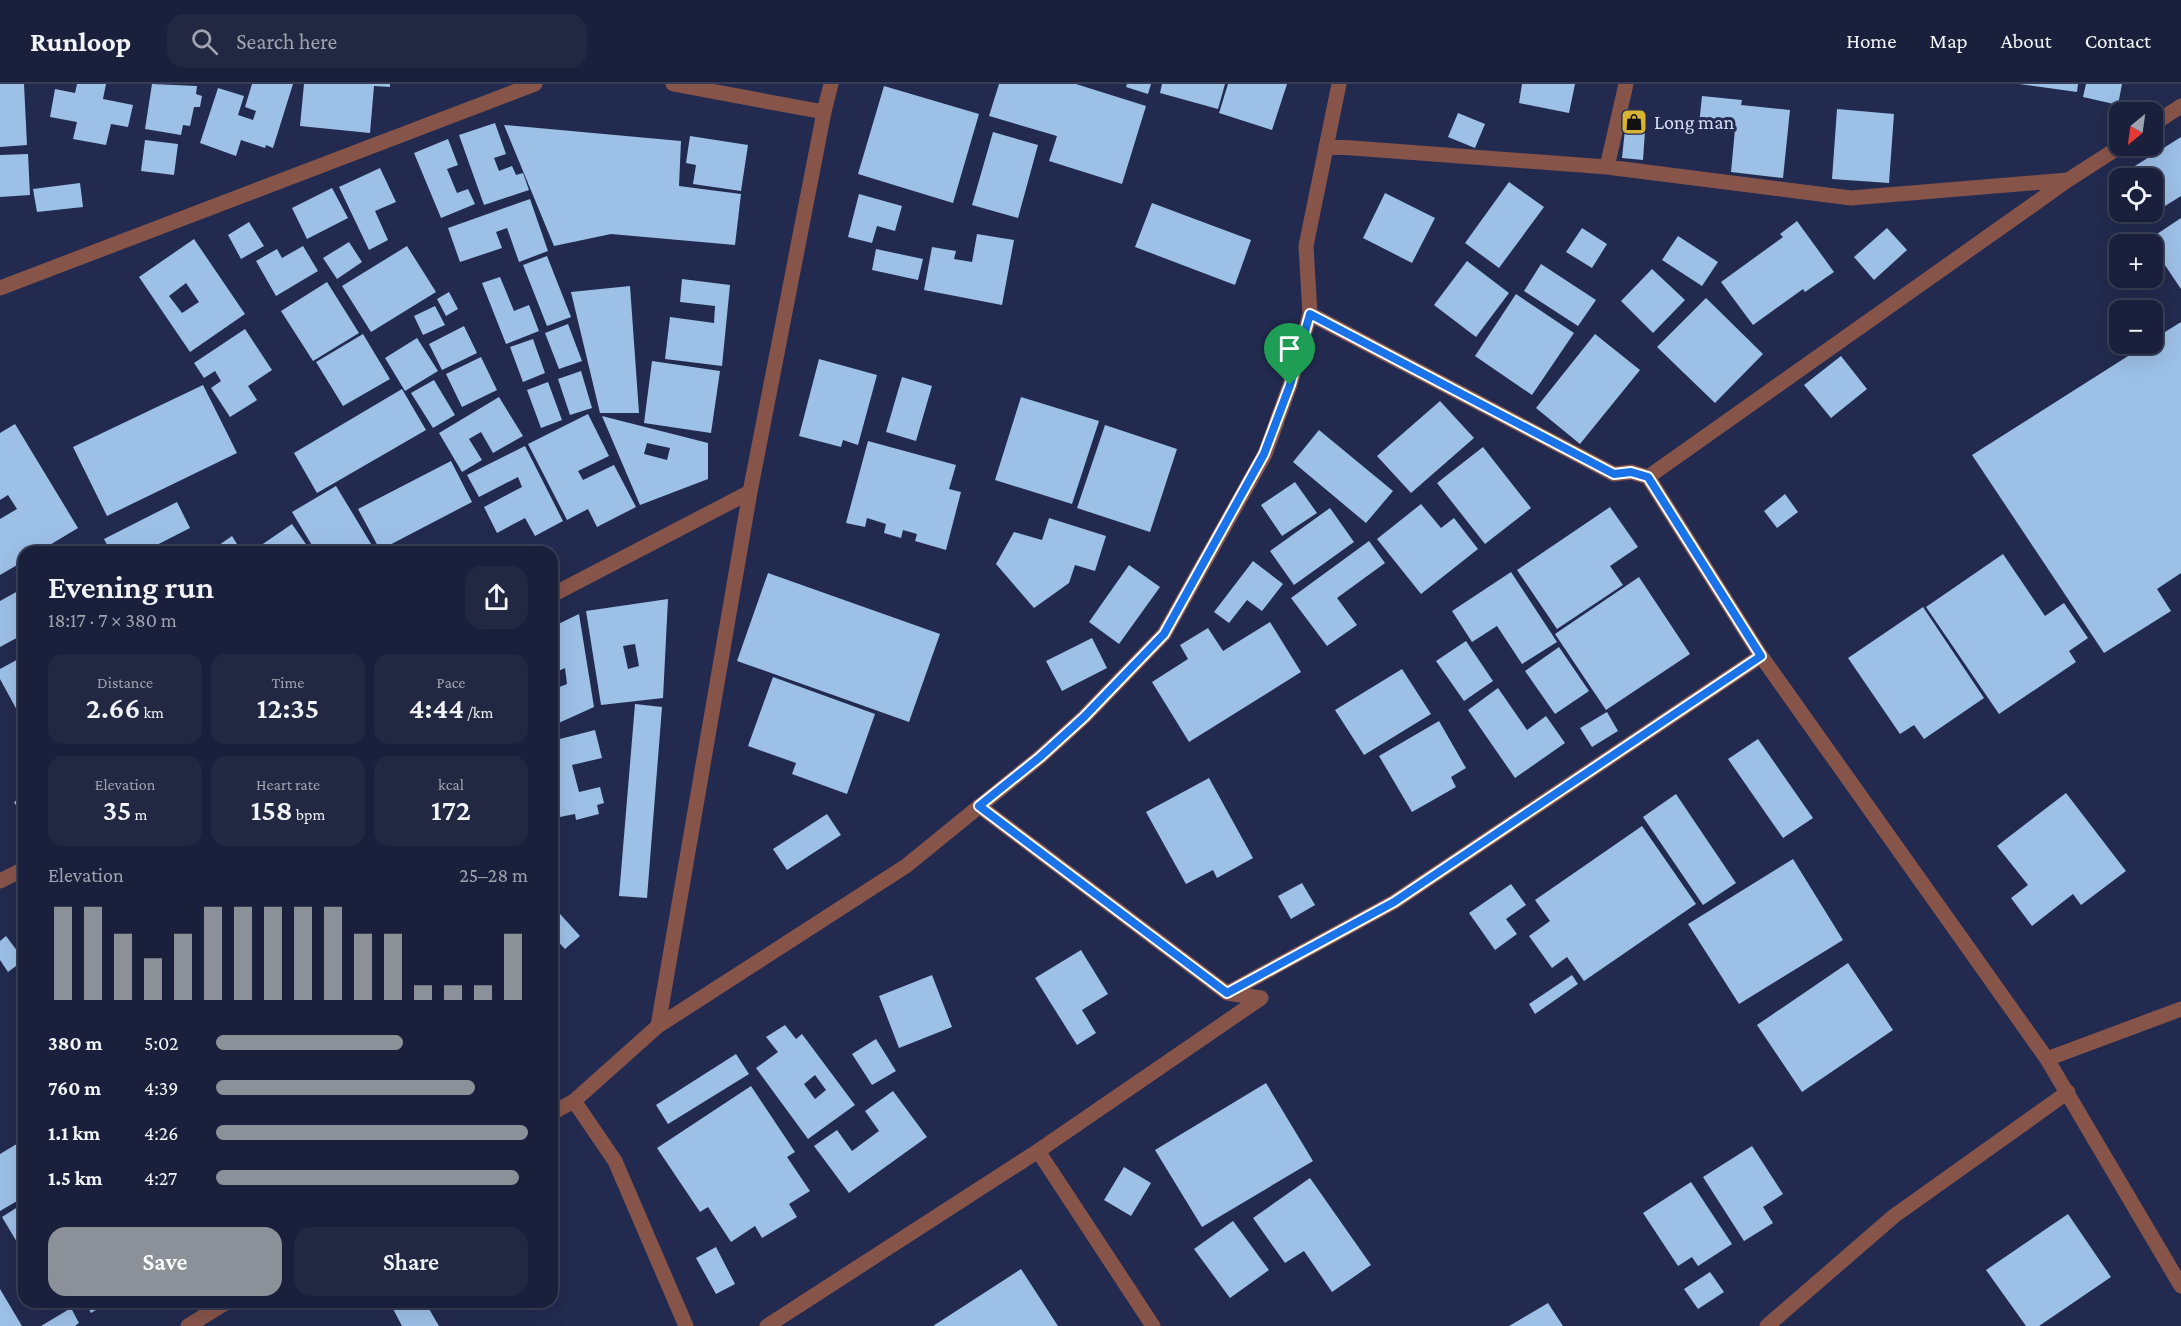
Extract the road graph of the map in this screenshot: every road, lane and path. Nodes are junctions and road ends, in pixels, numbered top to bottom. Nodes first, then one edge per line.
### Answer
1 (535, 84) edge
2 (673, 84) edge
3 (831, 84) edge
4 (1339, 84) edge
5 (1626, 84) edge
6 (2181, 106) edge
7 (824, 112) junction
8 (2163, 117) edge
9 (1326, 146) junction
10 (2109, 154) edge
11 (1607, 167) junction
12 (2068, 180) junction
13 (0, 288) edge
14 (1310, 314) junction
15 (1648, 477) junction
16 (750, 492) junction
17 (558, 592) edge
18 (1761, 656) junction
19 (979, 806) junction
20 (18, 871) edge
21 (0, 881) edge
22 (1227, 993) junction
23 (2181, 1009) edge
24 (658, 1026) junction
25 (2048, 1059) junction
26 (2068, 1092) junction
27 (574, 1101) junction
28 (558, 1110) edge
29 (1038, 1150) junction
30 (2181, 1286) edge
31 (217, 1308) edge
32 (188, 1326) edge
33 (686, 1326) edge
34 (767, 1326) edge
35 (1153, 1326) edge
36 (1767, 1326) edge

1 - 13 street
2 - 7 street
3 - 7 street
4 - 9 street
5 - 11 street
6 - 8 street
7 - 16 street
9 - 11 street
9 - 14 street
10 - 12 street
11 - 12 street
12 - 15 street
14 - 15 street
14 - 19 street
15 - 18 street
16 - 17 street
16 - 24 street
18 - 22 street
18 - 25 street
19 - 22 street
19 - 24 street
20 - 21 street
22 - 29 street
23 - 25 street
24 - 27 street
25 - 26 street
26 - 30 street
26 - 36 street
27 - 28 street
27 - 33 street
29 - 34 street
29 - 35 street
31 - 32 street

